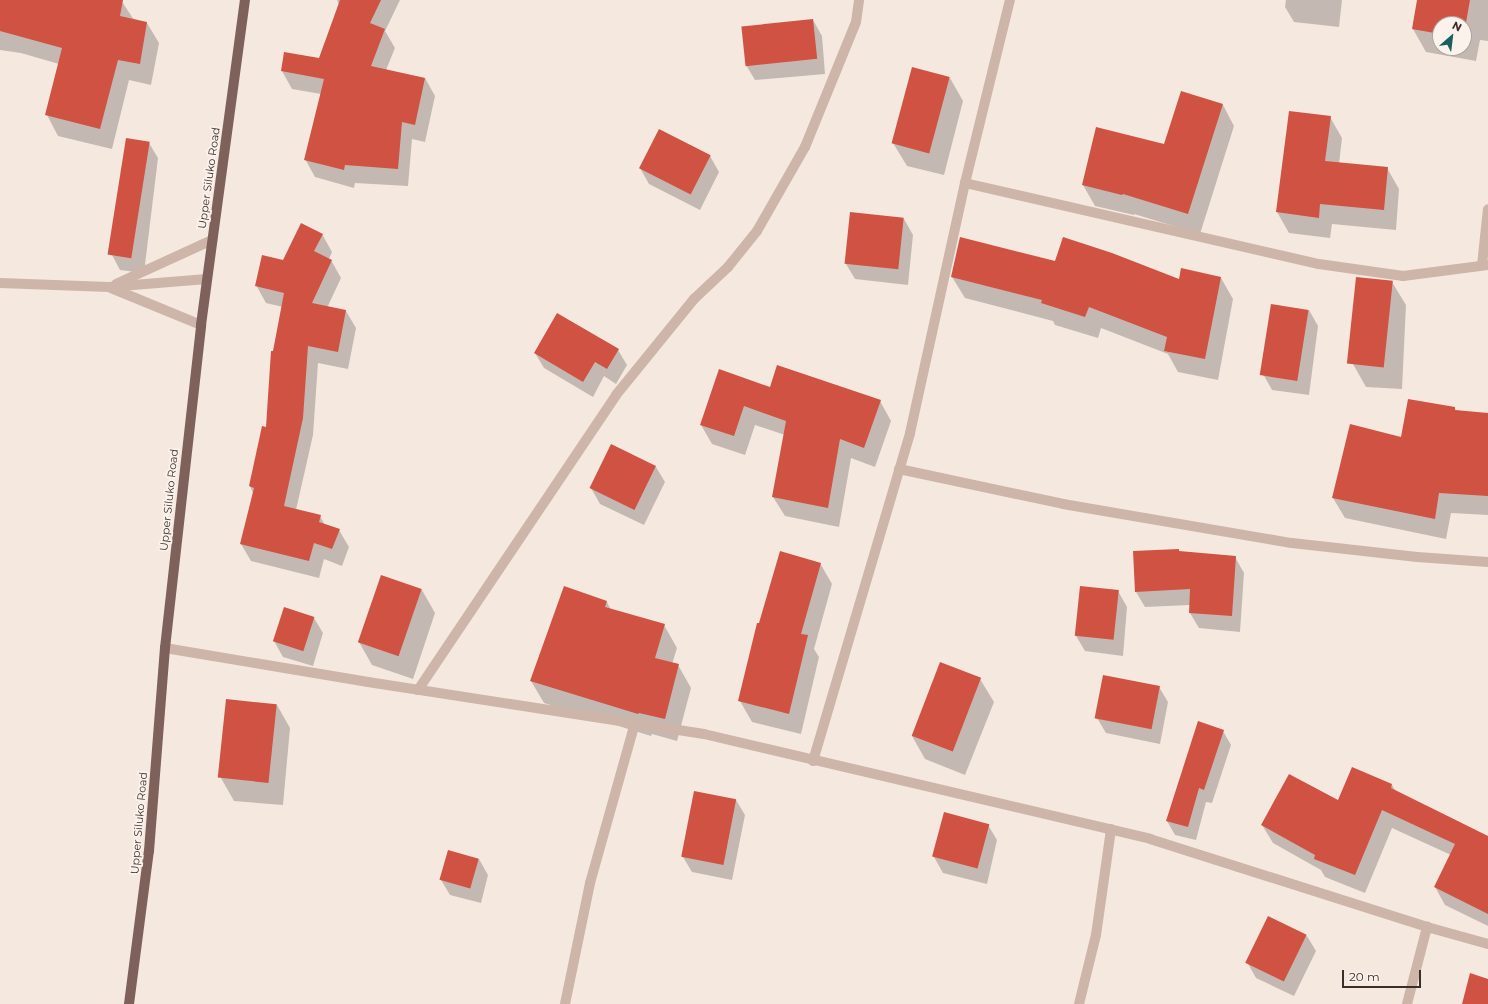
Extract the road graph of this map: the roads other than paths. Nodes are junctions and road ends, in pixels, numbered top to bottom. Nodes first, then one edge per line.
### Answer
1 (245, 0) edge
2 (859, 0) edge
3 (1010, 0) edge
4 (965, 183) junction
5 (1488, 209) edge
6 (212, 240) junction
7 (1485, 265) edge
8 (207, 279) junction
9 (0, 283) edge
10 (109, 287) junction
11 (201, 325) junction
12 (899, 469) junction
13 (1488, 562) edge
14 (165, 648) junction
15 (418, 690) junction
16 (635, 723) junction
17 (813, 761) junction
18 (1111, 829) junction
19 (1427, 927) junction
20 (1488, 944) edge
21 (129, 1004) edge
22 (565, 1004) edge
23 (1079, 1004) edge
24 (1407, 1004) edge

1 - 6 main road, Upper Siluko Road
2 - 15 street
3 - 4 street
4 - 7 street
4 - 12 street
5 - 7 street
6 - 8 main road, Upper Siluko Road
6 - 10 street
8 - 10 street
8 - 11 main road, Upper Siluko Road
9 - 10 street
10 - 11 street
11 - 14 main road, Upper Siluko Road
12 - 13 street
12 - 17 street
14 - 15 street
14 - 21 main road, Upper Siluko Road
15 - 16 street
16 - 17 street
16 - 22 street
17 - 18 street
18 - 19 street
18 - 23 street
19 - 20 street
19 - 24 street

